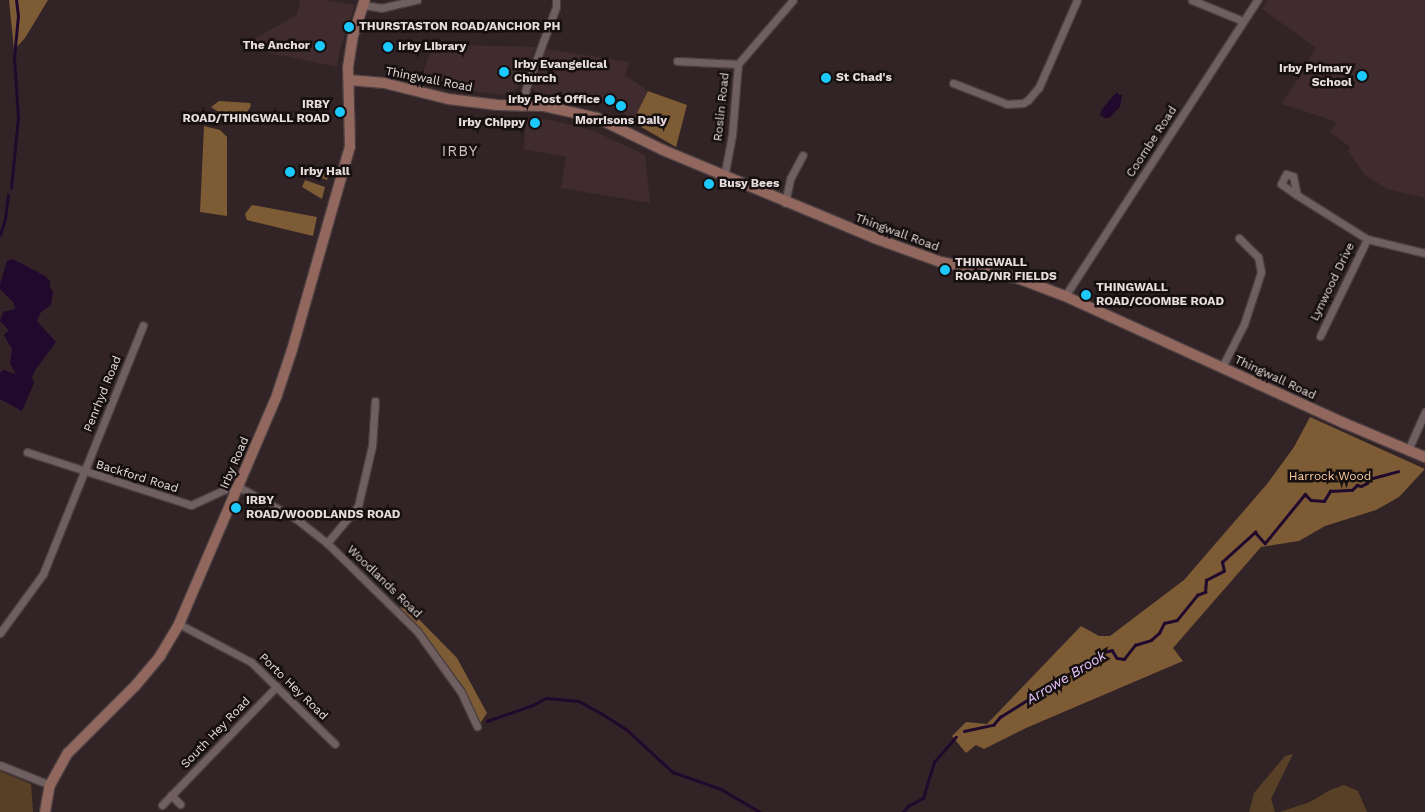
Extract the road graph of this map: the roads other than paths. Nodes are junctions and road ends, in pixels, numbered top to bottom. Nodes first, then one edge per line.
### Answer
1 (417, 0) edge
2 (556, 0) edge
3 (793, 0) edge
4 (1077, 0) edge
5 (1192, 0) edge
6 (1257, 0) edge
7 (364, 2) edge
8 (1243, 21) junction
9 (677, 61) dead end
10 (738, 64) junction
11 (349, 80) junction
12 (953, 83) dead end
13 (521, 107) junction
14 (803, 155) dead end
15 (724, 177) junction
16 (1297, 195) dead end
17 (785, 203) junction
18 (1239, 238) dead end
19 (1367, 239) junction
20 (1425, 253) edge
21 (1066, 296) junction
22 (143, 325) dead end
23 (1320, 336) dead end
24 (1222, 367) junction
25 (375, 401) dead end
26 (1425, 412) edge
27 (1408, 450) junction
28 (27, 452) dead end
29 (1425, 457) edge
30 (83, 471) junction
31 (239, 487) junction
32 (327, 543) junction
33 (179, 624) junction
34 (0, 633) edge
35 (277, 686) junction
36 (477, 727) dead end
37 (335, 744) dead end
38 (0, 765) edge
39 (50, 785) junction
40 (171, 795) junction
41 (180, 804) dead end
42 (162, 805) dead end
43 (45, 812) edge

1 - 7 street
2 - 13 street
3 - 10 street, Roslin Road
4 - 12 street
5 - 8 street
6 - 8 street, Coombe Road
7 - 11 street, Irby Road
8 - 21 street, Coombe Road
9 - 10 street
10 - 15 street, Roslin Road
11 - 13 street, Thingwall Road
11 - 31 street, Irby Road
13 - 15 street, Thingwall Road
14 - 17 street
15 - 17 street, Thingwall Road
16 - 19 street
17 - 21 street, Thingwall Road
18 - 24 street
19 - 20 street
19 - 23 street, Lynwood Drive
21 - 24 street, Thingwall Road
22 - 30 street, Penrhyd Road
24 - 27 street, Thingwall Road
25 - 32 street
26 - 27 street
27 - 29 street, Thingwall Road
28 - 30 street, Backford Road
30 - 31 street, Backford Road
30 - 34 street, Penrhyd Road
31 - 32 street, Woodlands Road
31 - 33 street, Irby Road
32 - 36 street, Woodlands Road
33 - 35 street, Porto Hey Road
33 - 39 street, Irby Road
35 - 37 street, Porto Hey Road
35 - 40 street, South Hey Road
38 - 39 street
39 - 43 street, Irby Road
40 - 41 street
40 - 42 street, South Hey Road

